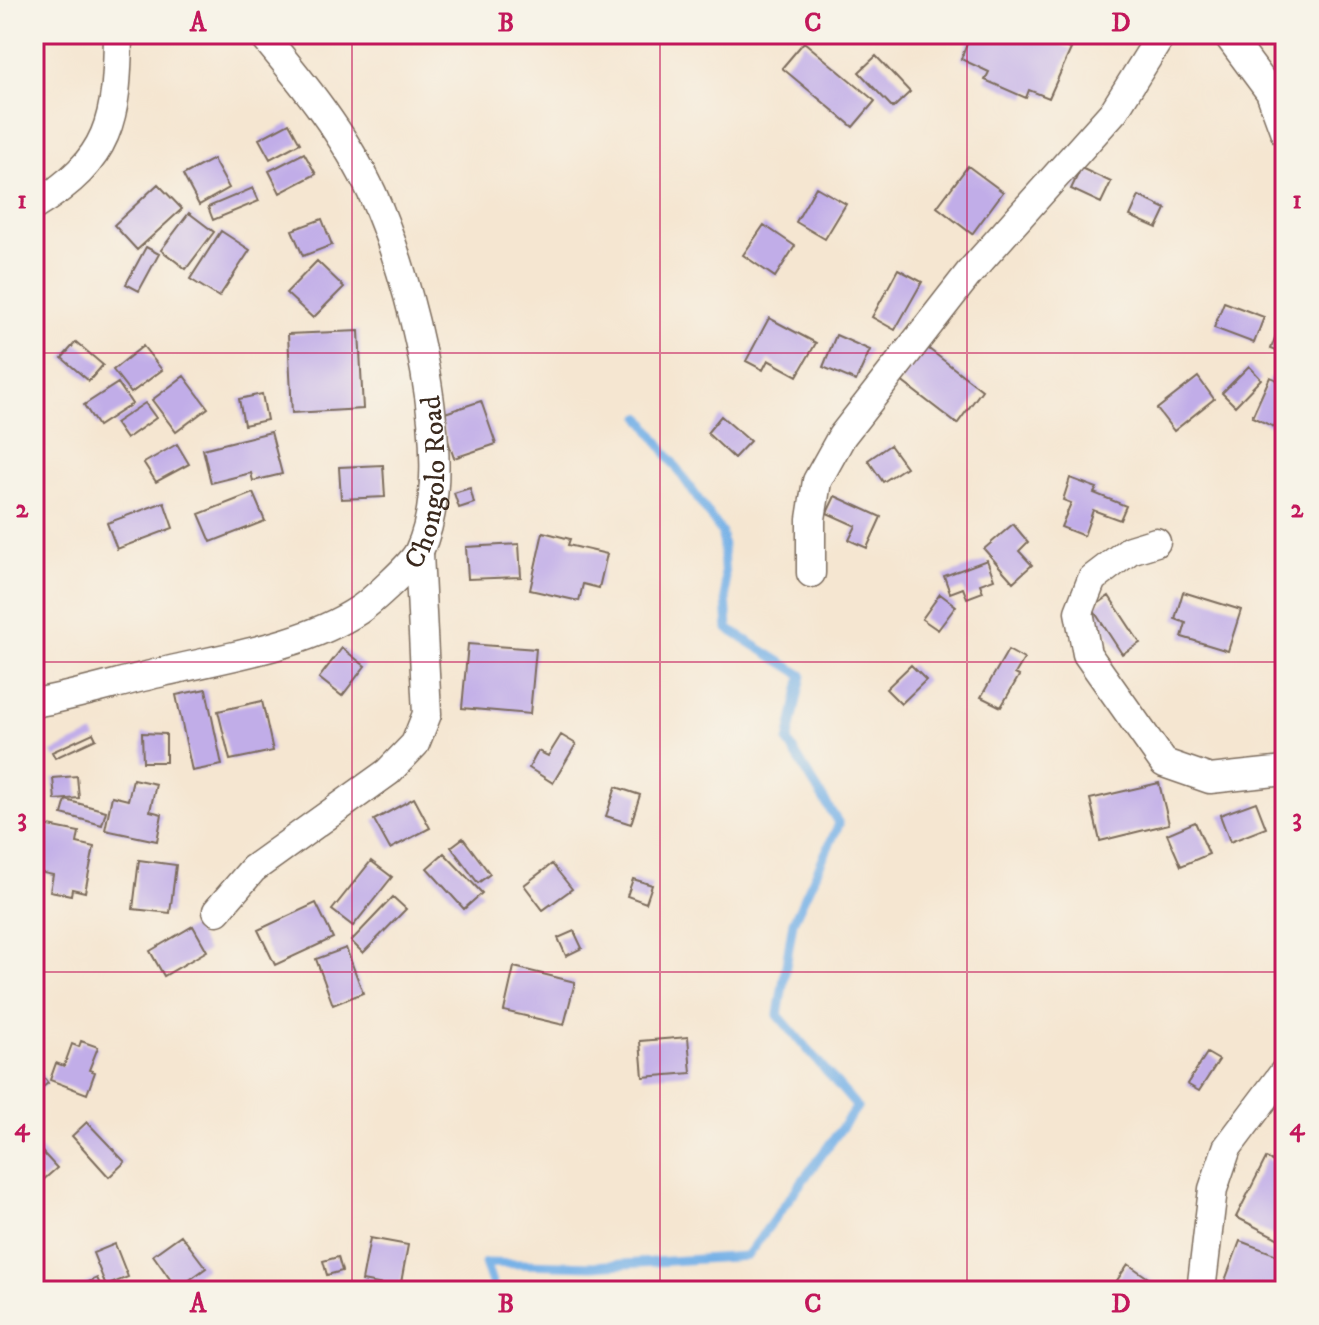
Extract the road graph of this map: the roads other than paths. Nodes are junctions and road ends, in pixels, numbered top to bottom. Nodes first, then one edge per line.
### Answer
1 (118, 34) edge
2 (262, 34) edge
3 (1162, 34) edge
4 (1227, 34) edge
5 (1285, 133) edge
6 (34, 206) edge
7 (1156, 542) dead end
8 (419, 553) junction
9 (811, 573) dead end
10 (38, 696) edge
11 (1285, 771) edge
12 (217, 911) dead end
13 (1285, 1071) edge
14 (1201, 1291) edge

1 - 6 street
2 - 8 street, Chongolo Road
3 - 9 street
4 - 5 street
7 - 11 street
8 - 10 street, Chongolo Road
8 - 12 street
13 - 14 street

